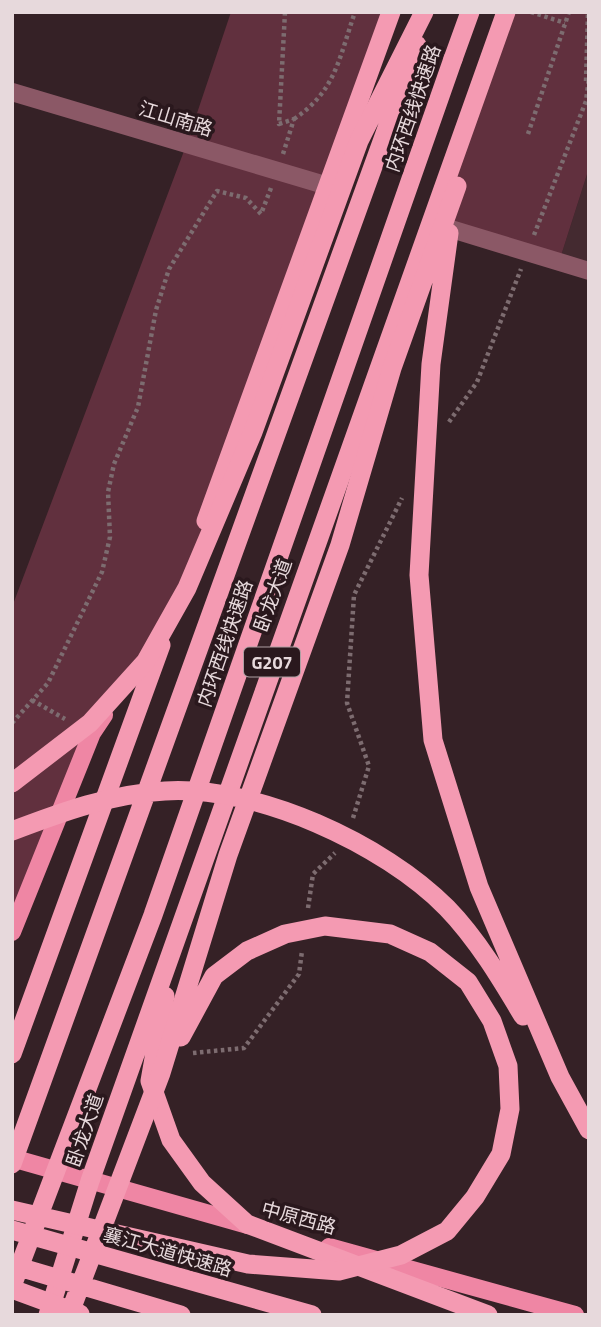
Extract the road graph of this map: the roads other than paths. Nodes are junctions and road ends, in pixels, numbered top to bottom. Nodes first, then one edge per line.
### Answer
1 (391, 12) edge
2 (426, 12) edge
3 (470, 12) edge
4 (506, 12) edge
5 (519, 12) edge
6 (12, 92) edge
7 (328, 186) junction
8 (457, 186) junction
9 (430, 222) junction
10 (589, 271) edge
11 (177, 600) junction
12 (17, 781) edge
13 (12, 831) edge
14 (12, 932) edge
15 (174, 944) junction
16 (12, 1054) edge
17 (161, 1073) junction
18 (560, 1077) junction
19 (589, 1130) edge
20 (12, 1158) edge
21 (12, 1164) edge
22 (90, 1181) junction
23 (12, 1210) edge
24 (247, 1224) junction
25 (12, 1230) edge
26 (12, 1265) edge
27 (12, 1287) edge
28 (48, 1315) edge
29 (69, 1315) edge
30 (81, 1315) edge
31 (181, 1315) edge
32 (312, 1315) edge
33 (488, 1315) edge
34 (575, 1315) edge

1 - 7 highway
2 - 12 highway, bridge
2 - 21 highway, 内环西线快速路, bridge
3 - 27 highway, 内环西线快速路, bridge
4 - 9 highway, 卧龙大道 / G207
5 - 8 highway
6 - 7 street, 江山南路
7 - 11 highway
8 - 17 highway, bridge
8 - 18 highway, bridge
9 - 10 street
9 - 15 highway, 卧龙大道 / G207
11 - 14 main road
11 - 16 highway
13 - 18 highway, bridge
15 - 22 highway, 卧龙大道 / G207
15 - 24 highway
17 - 23 highway, bridge
17 - 29 highway, bridge
18 - 19 highway, bridge
20 - 22 main road, 中原西路
22 - 24 main road, 中原西路
22 - 28 highway, 卧龙大道 / G207
24 - 33 highway
24 - 34 main road, 中原西路
25 - 32 highway, 襄江大道快速路, bridge
26 - 31 highway, bridge
27 - 30 highway, bridge

